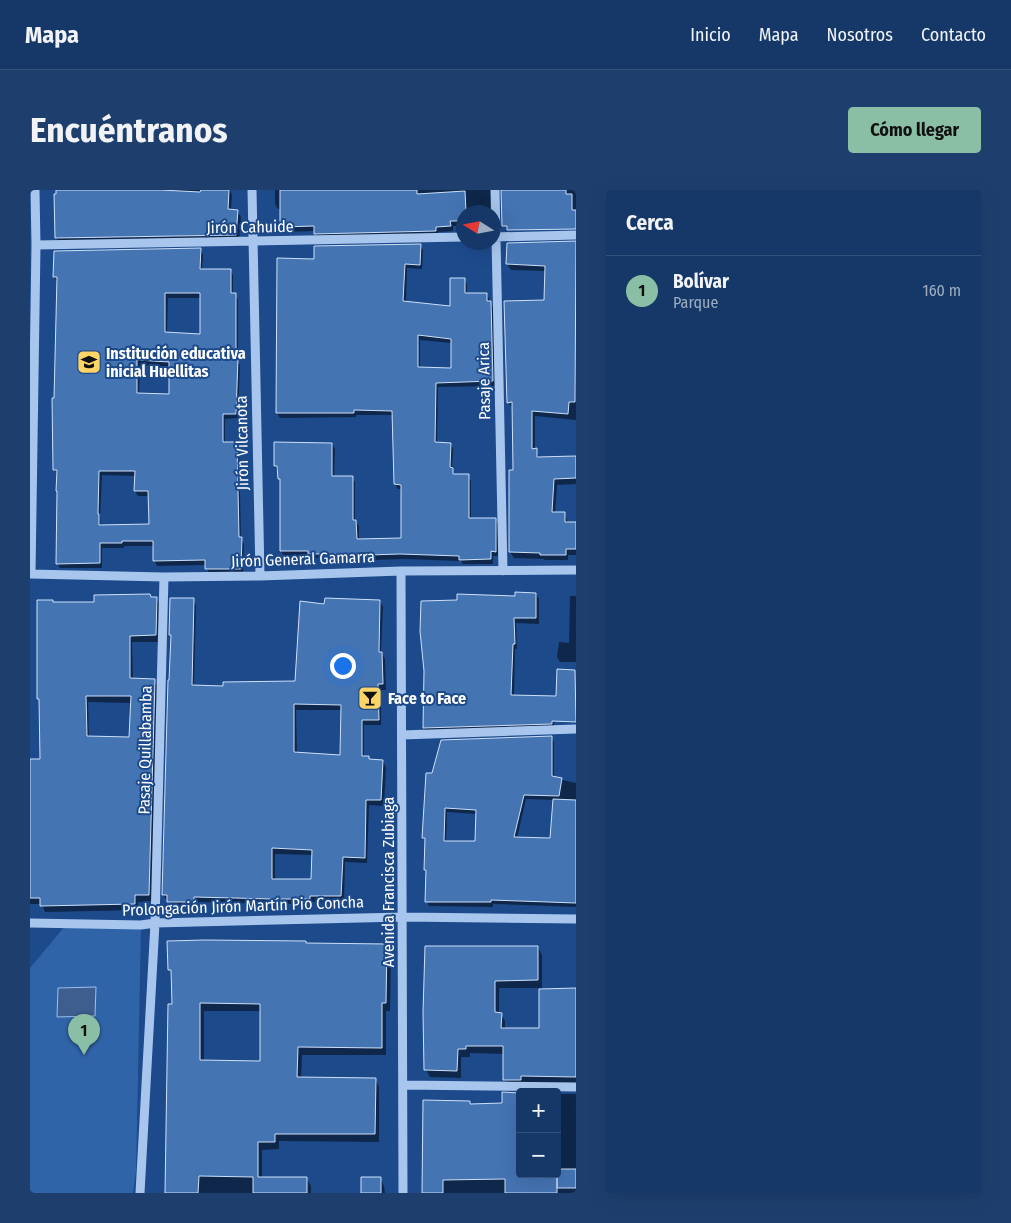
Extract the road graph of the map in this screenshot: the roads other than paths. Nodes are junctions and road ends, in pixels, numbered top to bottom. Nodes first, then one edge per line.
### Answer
1 (35, 190) edge
2 (252, 190) edge
3 (495, 190) edge
4 (495, 205) edge
5 (576, 235) edge
6 (501, 237) edge
7 (456, 238) edge
8 (253, 242) junction
9 (36, 245) junction
10 (495, 250) edge
11 (576, 570) edge
12 (401, 571) junction
13 (503, 571) junction
14 (30, 574) edge
15 (260, 576) junction
16 (164, 577) junction
17 (576, 729) edge
18 (402, 735) junction
19 (403, 917) junction
20 (576, 919) edge
21 (30, 923) edge
22 (155, 923) junction
23 (404, 1085) junction
24 (576, 1087) edge
25 (140, 1193) edge
26 (403, 1193) edge

1 - 9 street
2 - 8 street, Jirón Vilcanota
3 - 4 street, Pasaje Arica
5 - 6 street
7 - 8 street, Jirón Cahuide
8 - 9 street, Jirón Cahuide
8 - 15 street, Jirón Vilcanota
9 - 14 street
10 - 13 street, Pasaje Arica
11 - 13 street, Jirón General Gamarra
12 - 13 street, Jirón General Gamarra
12 - 15 street, Jirón General Gamarra
12 - 18 street, Avenida Francisca Zubiaga
14 - 16 street, Jirón General Gamarra
15 - 16 street, Jirón General Gamarra
16 - 22 street, Pasaje Quillabamba
17 - 18 street
18 - 19 street, Avenida Francisca Zubiaga
19 - 20 street, Prolongación Jirón Martín Pio Concha
19 - 22 street, Prolongación Jirón Martín Pio Concha
19 - 23 street, Avenida Francisca Zubiaga
21 - 22 street, Prolongación Jirón Martín Pio Concha
22 - 25 street, Pasaje Quillabamba
23 - 24 street
23 - 26 street, Avenida Francisca Zubiaga

